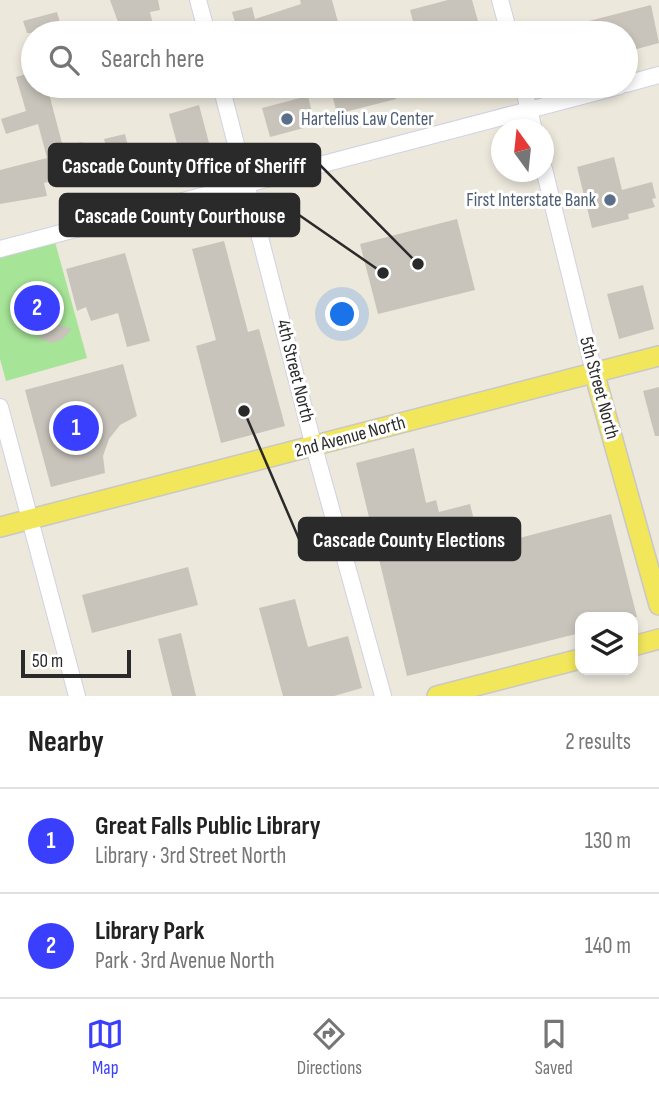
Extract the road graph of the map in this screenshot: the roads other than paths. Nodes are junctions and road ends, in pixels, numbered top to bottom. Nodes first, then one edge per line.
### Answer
1 (198, 0) edge
2 (500, 0) edge
3 (204, 21) edge
4 (506, 21) edge
5 (659, 75) edge
6 (638, 81) edge
7 (224, 98) edge
8 (526, 98) edge
9 (574, 98) edge
10 (529, 110) junction
11 (531, 119) edge
12 (247, 182) junction
13 (547, 182) edge
14 (0, 249) edge
15 (659, 356) edge
16 (594, 372) junction
17 (0, 407) edge
18 (314, 447) junction
19 (30, 519) junction
20 (0, 527) edge
21 (659, 606) edge
22 (659, 639) edge
23 (638, 645) edge
24 (575, 660) edge
25 (77, 696) edge
26 (383, 696) edge
27 (437, 696) edge

1 - 3 street
2 - 4 street
5 - 6 street
7 - 12 street, 4th Street North
8 - 10 street
9 - 10 street
10 - 11 street
10 - 12 street
12 - 14 street
12 - 18 street, 4th Street North
13 - 16 street, 5th Street North
15 - 16 main road, 2nd Avenue North
16 - 18 main road, 2nd Avenue North
16 - 21 main road, 5th Street North
17 - 19 street
18 - 19 main road, 2nd Avenue North
18 - 26 street, 4th Street North
19 - 20 main road, 2nd Avenue North
19 - 25 street
22 - 23 main road
24 - 27 main road

